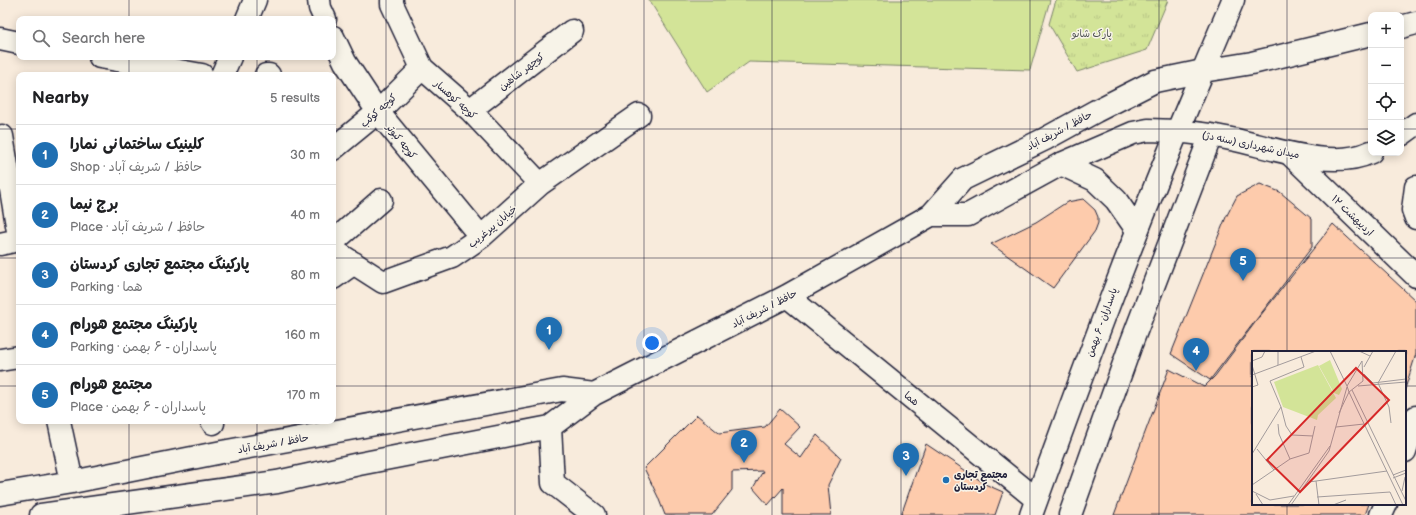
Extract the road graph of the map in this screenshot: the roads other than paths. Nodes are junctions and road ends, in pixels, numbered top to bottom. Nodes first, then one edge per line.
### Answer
1 (256, 0) edge
2 (319, 0) edge
3 (392, 0) edge
4 (1233, 0) edge
5 (248, 16) edge
6 (324, 16) edge
7 (1416, 23) edge
8 (1404, 26) edge
9 (572, 31) dead end
10 (1368, 35) edge
11 (0, 39) edge
12 (16, 42) edge
13 (336, 43) edge
14 (117, 60) edge
15 (229, 60) edge
16 (422, 68) junction
17 (1203, 71) junction
18 (185, 72) edge
19 (223, 72) edge
20 (470, 110) junction
21 (378, 112) junction
22 (639, 115) dead end
23 (1416, 124) edge
24 (1177, 131) junction
25 (1404, 133) edge
26 (1211, 135) junction
27 (7, 137) edge
28 (336, 144) edge
29 (1368, 153) edge
30 (1290, 154) junction
31 (1061, 164) junction
32 (540, 184) junction
33 (1416, 187) edge
34 (381, 200) dead end
35 (16, 214) edge
36 (931, 216) junction
37 (1416, 218) edge
38 (1137, 230) junction
39 (481, 237) junction
40 (336, 239) edge
41 (16, 240) edge
42 (0, 244) edge
43 (336, 252) edge
44 (354, 263) junction
45 (336, 276) edge
46 (1416, 276) edge
47 (787, 296) junction
48 (16, 357) edge
49 (0, 360) edge
50 (594, 394) junction
51 (1416, 416) edge
52 (60, 424) edge
53 (550, 427) junction
54 (1406, 448) edge
55 (72, 482) junction
56 (0, 494) edge
57 (147, 499) junction
58 (1386, 505) edge
59 (1034, 507) edge
60 (41, 515) edge
61 (166, 515) edge
62 (594, 515) edge
63 (1070, 515) edge
64 (1381, 515) edge

1 - 5 street
2 - 6 street
3 - 16 street, کوچه کوهسار
4 - 17 street
7 - 8 street
9 - 20 street, کوچهر شاهین
10 - 17 street
11 - 12 street
13 - 21 street, کوچه کبوتر
14 - 18 street
15 - 19 street
16 - 20 street, کوچه کوهسار
16 - 21 street, کوچه کوکب
17 - 24 street
17 - 36 street, حافظ / شریف آباد
20 - 32 street, کوچه کوهسار
21 - 28 street, کوچه کوکب
21 - 39 street, کوچه کبوتر
22 - 32 street, خیابان پیرغریب
23 - 25 street
24 - 26 street, میدان شهرداری (سنه دژ)
24 - 31 street, حافظ / شریف آباد
24 - 38 street, پاسداران - ۶ بهمن
26 - 30 street, میدان شهرداری (سنه دژ)
26 - 63 street
27 - 35 street
29 - 30 street, میدان شهرداری (سنه دژ)
30 - 46 street, ۱۲ اردیبهشت
31 - 36 street, حافظ / شریف آباد
31 - 38 street
32 - 39 street, خیابان پیرغریب
33 - 37 street
34 - 40 street
36 - 47 street, حافظ / شریف آباد
38 - 59 street, پاسداران - ۶ بهمن
39 - 44 street, خیابان پیرغریب
41 - 42 street
43 - 44 street, خیابان پیرغریب
44 - 45 street
47 - 50 street, حافظ / شریف آباد
47 - 59 street, هما
48 - 49 street
50 - 53 street, حافظ / شریف آباد
50 - 55 street, حافظ / شریف آباد
51 - 54 street
52 - 55 street
53 - 57 street, حافظ / شریف آباد
53 - 62 street
55 - 56 street, حافظ / شریف آباد
57 - 60 street, حافظ / شریف آباد
57 - 61 street
58 - 64 street

